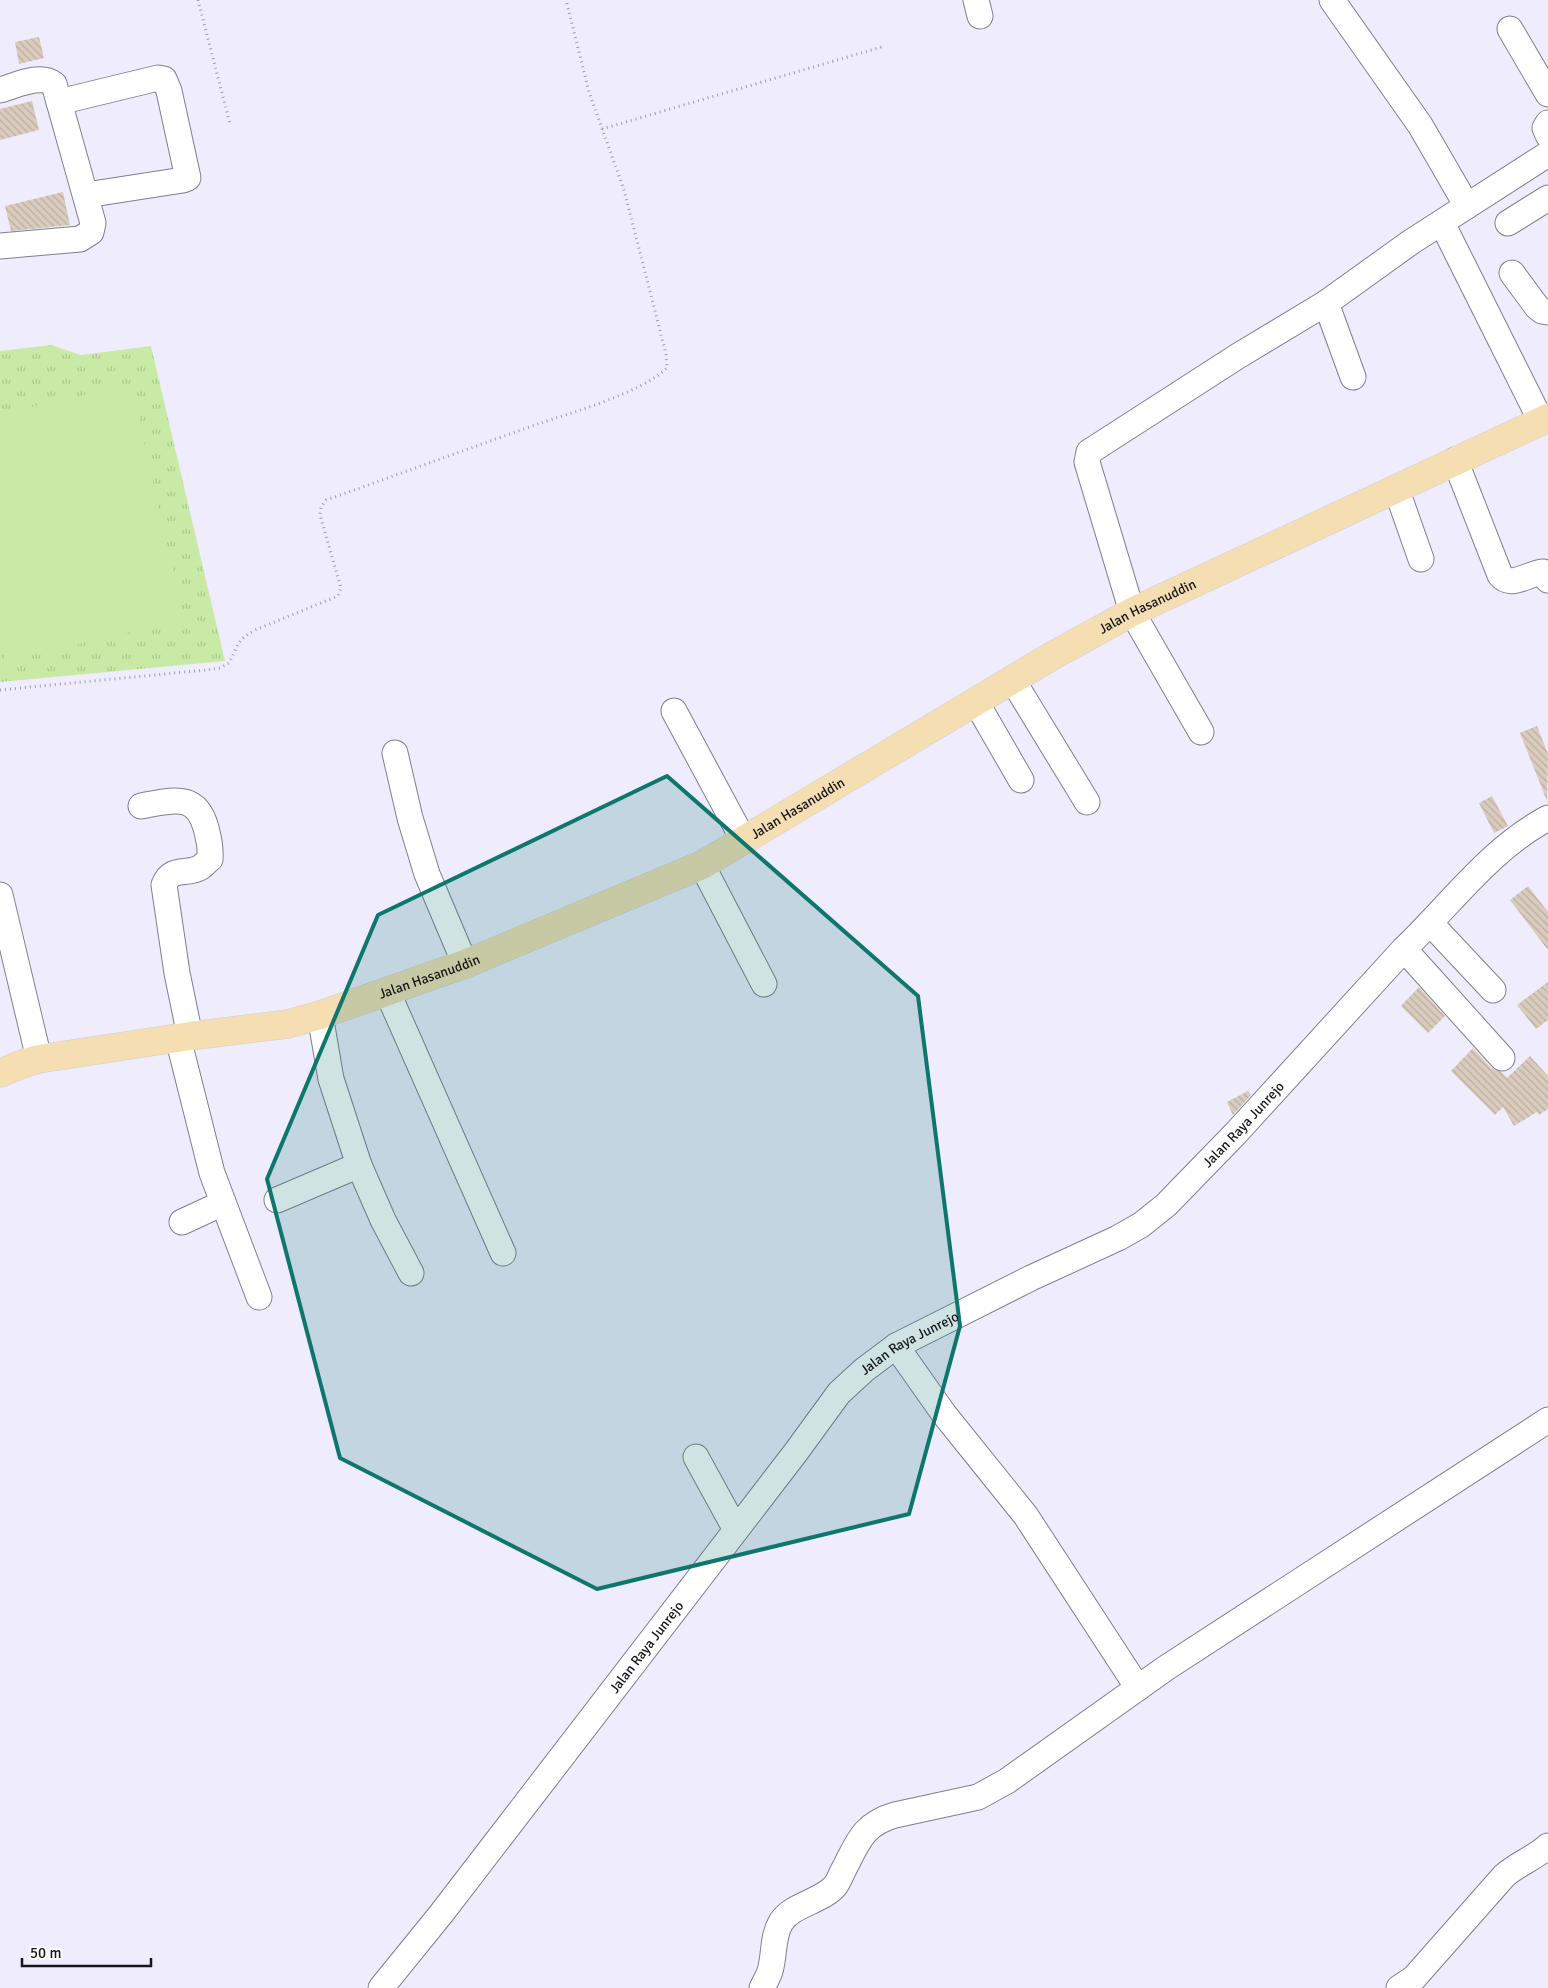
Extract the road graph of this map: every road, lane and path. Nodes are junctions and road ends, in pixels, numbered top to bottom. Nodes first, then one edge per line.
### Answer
1 (198, 0) edge
2 (566, 0) edge
3 (1332, 0) edge
4 (1510, 29) dead end
5 (884, 46) dead end
6 (0, 71) edge
7 (25, 83) junction
8 (0, 90) edge
9 (1548, 94) edge
10 (59, 102) junction
11 (1548, 122) edge
12 (230, 124) dead end
13 (602, 128) junction
14 (1548, 135) edge
15 (1548, 154) edge
16 (86, 195) junction
17 (1548, 198) edge
18 (1467, 206) junction
19 (1442, 223) junction
20 (1508, 223) dead end
21 (0, 246) edge
22 (1512, 273) dead end
23 (1326, 303) junction
24 (1548, 312) edge
25 (1353, 377) dead end
26 (1544, 420) edge
27 (1455, 460) junction
28 (1396, 488) junction
29 (1420, 559) dead end
30 (1548, 580) edge
31 (1132, 612) junction
32 (1012, 679) junction
33 (0, 690) edge
34 (976, 702) junction
35 (674, 711) dead end
36 (1201, 732) dead end
37 (395, 753) dead end
38 (1021, 780) dead end
39 (1087, 802) dead end
40 (141, 806) dead end
41 (1548, 818) edge
42 (744, 841) junction
43 (702, 865) junction
44 (0, 894) edge
45 (1431, 924) junction
46 (1404, 949) junction
47 (465, 964) junction
48 (764, 984) dead end
49 (1493, 990) dead end
50 (387, 991) junction
51 (320, 1015) junction
52 (184, 1037) junction
53 (1502, 1058) dead end
54 (39, 1060) junction
55 (0, 1073) edge
56 (359, 1165) junction
57 (278, 1200) dead end
58 (222, 1203) junction
59 (182, 1222) dead end
60 (503, 1253) dead end
61 (412, 1273) dead end
62 (259, 1296) dead end
63 (896, 1346) junction
64 (1548, 1420) edge
65 (696, 1457) dead end
66 (736, 1530) junction
67 (1138, 1688) junction
68 (1548, 1846) edge
69 (381, 1988) edge
70 (762, 1988) edge
71 (1398, 1988) edge

1 - 12 path
2 - 13 path
3 - 18 street
4 - 9 street
5 - 13 path
6 - 7 street
7 - 8 street
7 - 10 street
10 - 16 street
10 - 16 street
11 - 14 street
13 - 33 path
15 - 18 street
16 - 21 street
17 - 20 street
18 - 19 street
19 - 23 street
19 - 26 street
22 - 24 street
23 - 25 street
23 - 31 street
26 - 27 main road, Jalan Hasanuddin
27 - 28 main road, Jalan Hasanuddin
27 - 30 street
28 - 29 street
28 - 31 main road, Jalan Hasanuddin
31 - 32 main road, Jalan Hasanuddin
31 - 36 street
32 - 34 main road, Jalan Hasanuddin
32 - 39 street
34 - 38 street
34 - 42 main road, Jalan Hasanuddin
35 - 42 street
37 - 47 street
40 - 52 street
41 - 45 street, Jalan Raya Junrejo
42 - 43 main road, Jalan Hasanuddin
43 - 47 main road, Jalan Hasanuddin
43 - 48 street
44 - 54 street
45 - 46 street, Jalan Raya Junrejo
45 - 49 street
46 - 53 street
46 - 63 street, Jalan Raya Junrejo
47 - 50 main road, Jalan Hasanuddin
50 - 51 main road, Jalan Hasanuddin
50 - 60 street
51 - 52 main road, Jalan Hasanuddin
51 - 56 street
52 - 54 main road, Jalan Hasanuddin
52 - 58 street
54 - 55 main road, Jalan Hasanuddin
56 - 57 street
56 - 61 street
58 - 59 street
58 - 62 street
63 - 66 street, Jalan Raya Junrejo
63 - 67 street
64 - 67 street
65 - 66 street
66 - 69 street, Jalan Raya Junrejo
67 - 70 street
68 - 71 street

